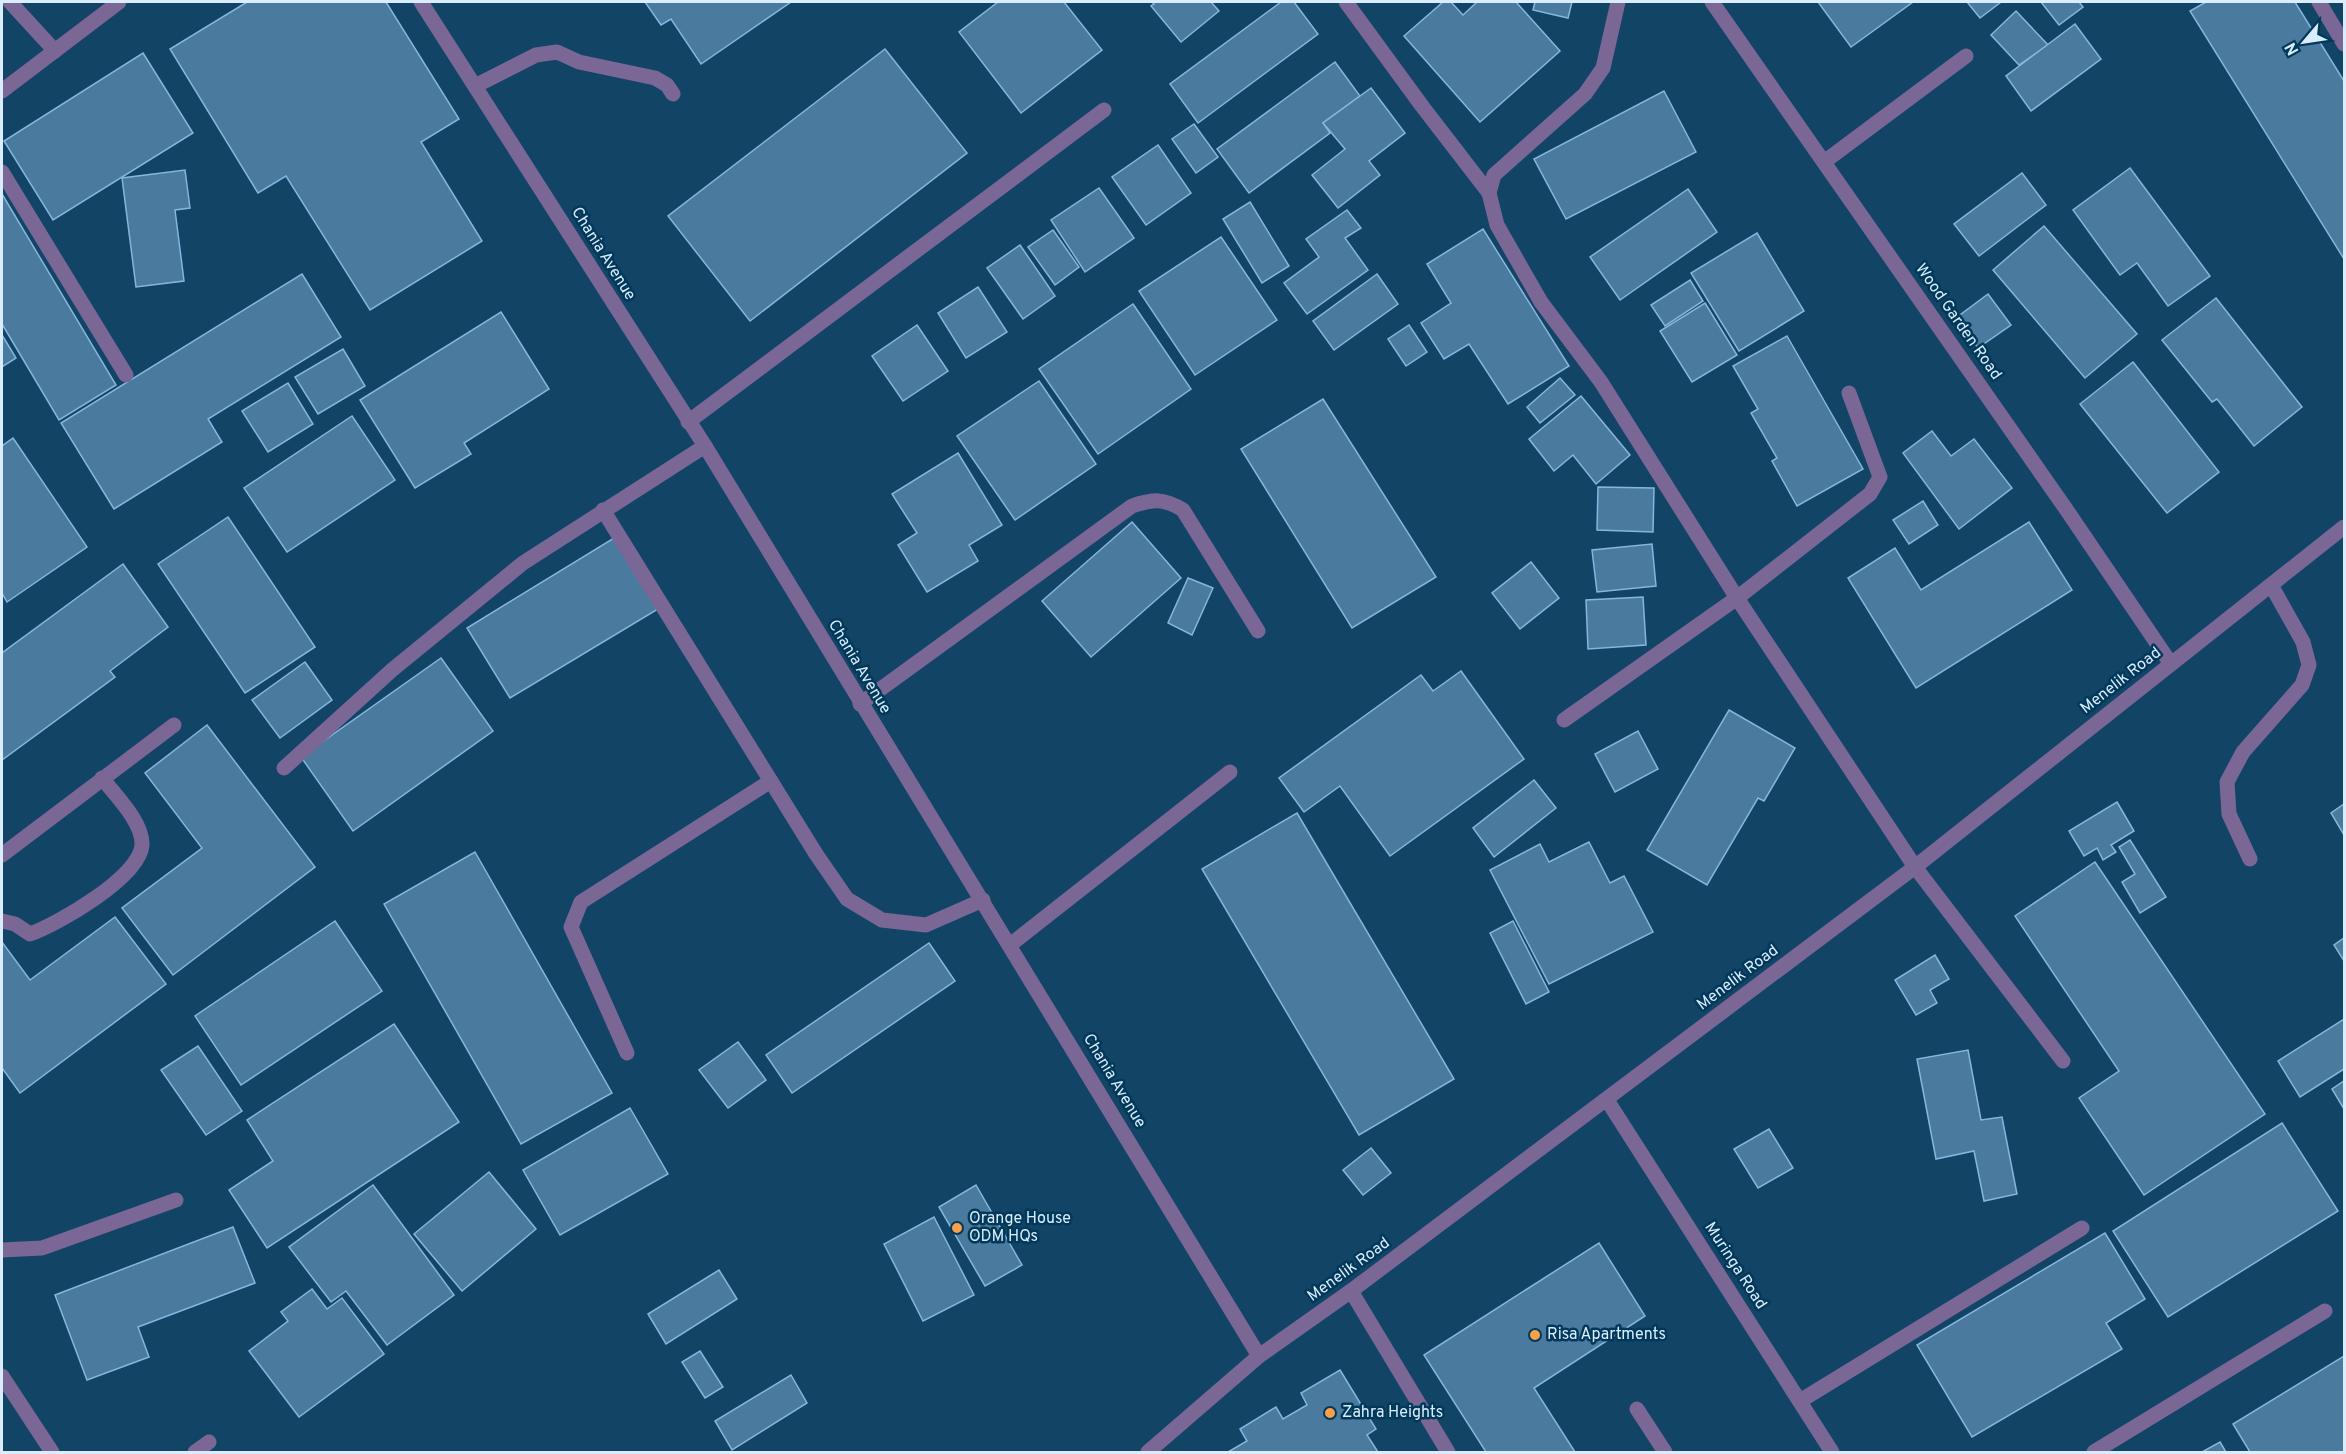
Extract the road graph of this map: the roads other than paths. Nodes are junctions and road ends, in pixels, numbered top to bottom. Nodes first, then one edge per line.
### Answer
1 (10, 2) edge
2 (119, 2) edge
3 (421, 2) edge
4 (1346, 2) edge
5 (1618, 2) edge
6 (1712, 2) edge
7 (2319, 2) edge
8 (2344, 44) edge
9 (55, 51) junction
10 (1966, 56) dead end
11 (475, 87) junction
12 (2, 91) edge
13 (673, 94) dead end
14 (1104, 110) dead end
15 (1824, 162) junction
16 (2, 172) edge
17 (1489, 193) junction
18 (126, 375) dead end
19 (1849, 393) dead end
20 (688, 422) junction
21 (705, 446) junction
22 (603, 510) junction
23 (2344, 527) edge
24 (2271, 585) junction
25 (1737, 598) junction
26 (1258, 631) dead end
27 (2171, 664) junction
28 (860, 704) junction
29 (1563, 720) dead end
30 (174, 725) dead end
31 (284, 768) dead end
32 (1230, 772) dead end
33 (102, 778) junction
34 (771, 781) junction
35 (2, 855) edge
36 (2250, 859) dead end
37 (1915, 867) junction
38 (983, 900) junction
39 (2, 921) edge
40 (1010, 945) junction
41 (627, 1053) dead end
42 (2063, 1060) dead end
43 (1607, 1100) junction
44 (176, 1200) dead end
45 (2082, 1228) dead end
46 (2, 1250) edge
47 (1351, 1291) junction
48 (2325, 1311) dead end
49 (1259, 1356) junction
50 (2, 1376) edge
51 (1800, 1401) junction
52 (1637, 1409) dead end
53 (209, 1442) dead end
54 (52, 1452) edge
55 (195, 1452) edge
56 (1148, 1452) edge
57 (1448, 1452) edge
58 (1665, 1452) edge
59 (1832, 1452) edge
60 (2094, 1452) edge

1 - 9 street
2 - 9 street
3 - 11 street, Chania Avenue
4 - 17 street
5 - 17 street
6 - 15 street, Wood Garden Road
7 - 8 street
9 - 12 street
10 - 15 street
11 - 13 street
11 - 20 street, Chania Avenue
14 - 20 street
15 - 27 street, Wood Garden Road
16 - 18 street
17 - 25 street
19 - 25 street
20 - 21 street, Chania Avenue
21 - 22 street
21 - 28 street, Chania Avenue
22 - 31 street
22 - 34 street
23 - 24 street, Menelik Road
24 - 27 street, Menelik Road
24 - 36 street
25 - 29 street
25 - 37 street
26 - 28 street
27 - 37 street, Menelik Road
28 - 38 street, Chania Avenue
30 - 33 street
32 - 40 street
33 - 35 street
33 - 39 street
34 - 38 street
34 - 41 street
37 - 42 street
37 - 43 street, Menelik Road
38 - 40 street, Chania Avenue
40 - 49 street, Chania Avenue
43 - 47 street, Menelik Road
43 - 51 street, Muringa Road
44 - 46 street
45 - 51 street
47 - 49 street, Menelik Road
47 - 57 street
48 - 60 street
49 - 56 street, Menelik Road
50 - 54 street
51 - 59 street, Muringa Road
52 - 58 street
53 - 55 street

